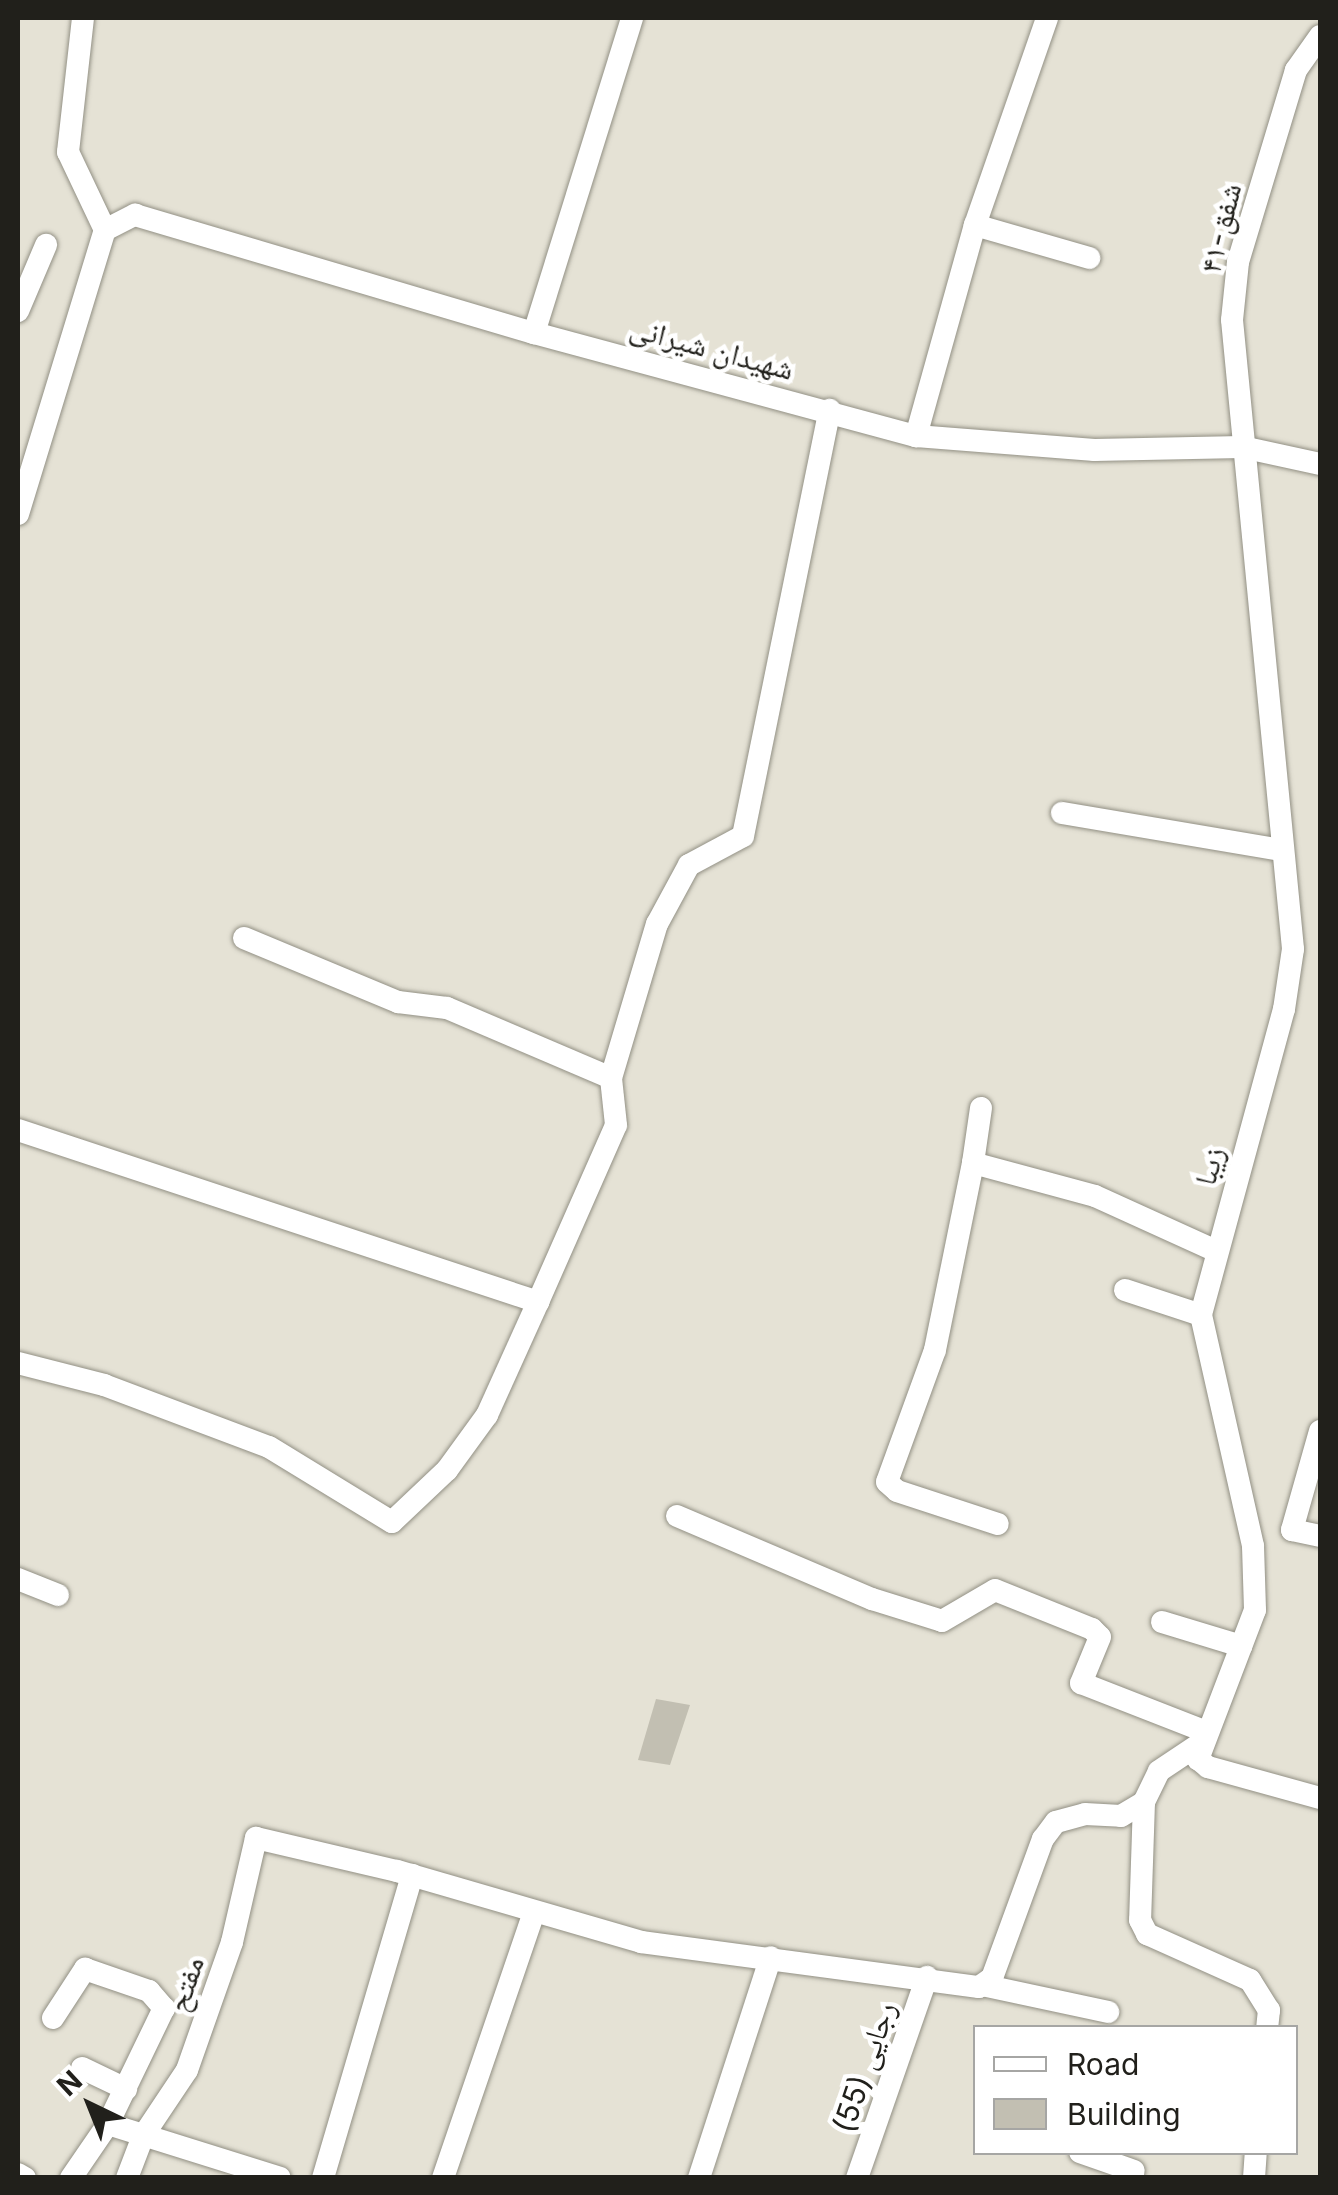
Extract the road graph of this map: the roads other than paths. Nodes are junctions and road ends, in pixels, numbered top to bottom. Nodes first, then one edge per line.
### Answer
1 (84, 18) edge
2 (632, 18) edge
3 (1046, 18) edge
4 (1320, 36) edge
5 (975, 224) junction
6 (104, 230) junction
7 (46, 245) dead end
8 (1089, 258) dead end
9 (18, 310) edge
10 (534, 334) junction
11 (830, 410) junction
12 (916, 436) junction
13 (1242, 447) junction
14 (1320, 464) edge
15 (18, 514) edge
16 (1062, 813) dead end
17 (1280, 850) junction
18 (244, 938) dead end
19 (611, 1078) junction
20 (980, 1108) dead end
21 (18, 1130) edge
22 (973, 1163) junction
23 (1216, 1251) junction
24 (1126, 1290) dead end
25 (538, 1302) junction
26 (1201, 1315) junction
27 (18, 1363) edge
28 (1320, 1432) edge
29 (677, 1516) dead end
30 (998, 1524) dead end
31 (1320, 1536) edge
32 (18, 1580) edge
33 (58, 1595) dead end
34 (1162, 1622) dead end
35 (1241, 1646) junction
36 (1202, 1737) junction
37 (1320, 1798) edge
38 (1144, 1802) junction
39 (412, 1875) junction
40 (534, 1912) junction
41 (771, 1957) junction
42 (927, 1977) junction
43 (988, 1986) junction
44 (1108, 2012) dead end
45 (1071, 2016) edge
46 (52, 2018) dead end
47 (1267, 2025) edge
48 (82, 2068) dead end
49 (126, 2089) junction
50 (108, 2124) junction
51 (143, 2136) junction
52 (1089, 2155) edge
53 (1134, 2170) dead end
54 (18, 2174) edge
55 (254, 2174) edge
56 (25, 2178) edge
57 (71, 2178) edge
58 (126, 2178) edge
59 (280, 2178) edge
60 (323, 2178) edge
61 (444, 2178) edge
62 (699, 2178) edge
63 (857, 2178) edge

1 - 6 street
2 - 10 street
3 - 5 street
4 - 13 street, شفق-۴۱
5 - 8 street
5 - 12 street
6 - 10 street, شهیدان شیرانی
6 - 15 street
7 - 9 street
10 - 11 street, شهیدان شیرانی
11 - 12 street, شهیدان شیرانی
11 - 19 street
12 - 13 street, شهیدان شیرانی
13 - 14 street, شهیدان شیرانی
13 - 17 street, زیبا
16 - 17 street
17 - 23 street, زیبا
18 - 19 street
19 - 25 street
20 - 22 street
21 - 25 street
22 - 23 street
22 - 30 street
23 - 26 street, زیبا
24 - 26 street
25 - 27 street
26 - 35 street, زیبا
28 - 31 street
29 - 36 street
32 - 33 street
34 - 35 street
35 - 36 street, زیبا
36 - 37 street
36 - 38 street
38 - 43 street
38 - 47 street
39 - 40 street
39 - 51 street, مفتح
39 - 60 street
40 - 41 street
40 - 61 street
41 - 42 street
41 - 62 street
42 - 43 street
42 - 63 street, رجایی (55)
43 - 45 street
44 - 45 street
46 - 49 street
48 - 49 street
49 - 50 street
50 - 51 street
50 - 57 street
51 - 55 street
51 - 58 street, مفتح
52 - 53 street
54 - 56 street
55 - 59 street

